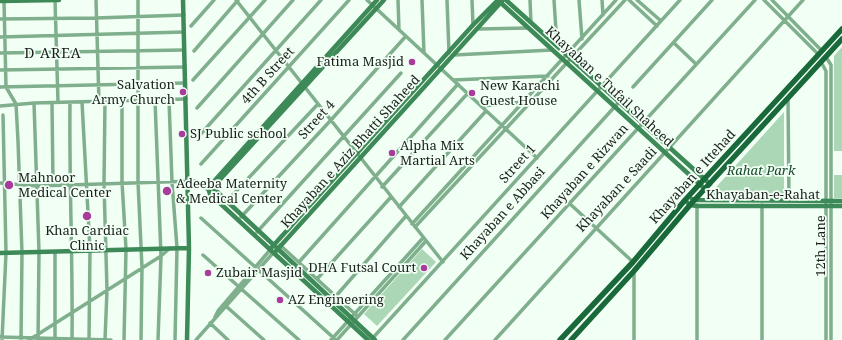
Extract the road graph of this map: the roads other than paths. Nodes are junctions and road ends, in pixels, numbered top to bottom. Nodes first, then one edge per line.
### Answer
1 (55, 0) edge
2 (59, 0) edge
3 (96, 0) edge
4 (138, 0) edge
5 (183, 0) edge
6 (214, 0) edge
7 (237, 0) edge
8 (265, 0) edge
9 (293, 0) edge
10 (321, 0) edge
11 (349, 0) edge
12 (367, 0) edge
13 (377, 0) edge
14 (384, 0) edge
15 (398, 0) edge
16 (422, 0) edge
17 (447, 0) edge
18 (472, 0) edge
19 (501, 0) edge
20 (530, 0) edge
21 (554, 0) edge
22 (579, 0) edge
23 (602, 0) edge
24 (616, 0) edge
25 (625, 0) edge
26 (629, 0) edge
27 (637, 0) edge
28 (680, 0) edge
29 (712, 0) edge
30 (755, 0) edge
31 (764, 0) edge
32 (772, 0) edge
33 (803, 0) edge
34 (2, 1) edge
35 (374, 7) junction
36 (184, 15) junction
37 (603, 15) junction
38 (138, 17) junction
39 (250, 17) junction
40 (788, 17) junction
41 (56, 18) junction
42 (96, 18) junction
43 (2, 19) edge
44 (661, 21) junction
45 (784, 21) junction
46 (473, 25) junction
47 (530, 25) junction
48 (191, 26) dead end
49 (657, 26) junction
50 (478, 29) junction
51 (842, 29) edge
52 (399, 30) junction
53 (138, 32) junction
54 (184, 32) junction
55 (263, 33) junction
56 (56, 35) junction
57 (97, 35) junction
58 (406, 36) junction
59 (0, 37) edge
60 (5, 37) junction
61 (582, 39) junction
62 (842, 39) edge
63 (674, 43) junction
64 (557, 46) junction
65 (138, 50) junction
66 (184, 50) junction
67 (276, 50) junction
68 (552, 50) junction
69 (97, 51) junction
70 (194, 51) dead end
71 (56, 52) junction
72 (5, 53) junction
73 (424, 53) junction
74 (820, 53) junction
75 (0, 54) edge
76 (452, 54) junction
77 (568, 57) junction
78 (826, 57) junction
79 (565, 61) junction
80 (821, 62) junction
81 (696, 64) junction
82 (185, 67) junction
83 (290, 67) junction
84 (440, 67) junction
85 (56, 68) junction
86 (98, 68) junction
87 (138, 68) junction
88 (0, 70) edge
89 (6, 70) junction
90 (401, 73) dead end
91 (548, 76) junction
92 (193, 80) dead end
93 (453, 80) junction
94 (185, 83) junction
95 (138, 84) junction
96 (458, 84) junction
97 (303, 85) junction
98 (57, 86) junction
99 (98, 86) junction
100 (0, 87) edge
101 (6, 87) junction
102 (602, 87) junction
103 (633, 87) dead end
104 (598, 92) junction
105 (468, 93) junction
106 (138, 99) junction
107 (186, 99) junction
108 (788, 99) junction
109 (155, 100) junction
110 (169, 100) junction
111 (105, 101) junction
112 (122, 101) junction
113 (52, 102) junction
114 (58, 102) junction
115 (70, 102) junction
116 (82, 102) junction
117 (98, 102) junction
118 (524, 102) junction
119 (618, 102) junction
120 (34, 103) junction
121 (16, 104) junction
122 (318, 104) junction
123 (0, 106) edge
124 (481, 106) junction
125 (614, 106) junction
126 (197, 108) dead end
127 (486, 111) junction
128 (3, 115) dead end
129 (331, 120) junction
130 (642, 124) junction
131 (504, 127) junction
132 (638, 128) junction
133 (199, 136) dead end
134 (344, 137) junction
135 (669, 148) junction
136 (665, 153) junction
137 (358, 156) junction
138 (537, 158) junction
139 (201, 164) dead end
140 (374, 177) junction
141 (704, 179) junction
142 (187, 181) junction
143 (122, 182) junction
144 (138, 182) junction
145 (159, 182) junction
146 (172, 182) junction
147 (5, 183) junction
148 (0, 184) edge
149 (69, 184) junction
150 (104, 184) junction
151 (700, 184) junction
152 (710, 184) junction
153 (18, 185) junction
154 (53, 185) junction
155 (87, 185) junction
156 (37, 186) junction
157 (382, 187) junction
158 (210, 188) junction
159 (705, 189) junction
160 (391, 198) junction
161 (687, 198) junction
162 (789, 201) junction
163 (842, 201) edge
164 (226, 202) junction
165 (570, 203) junction
166 (695, 203) junction
167 (762, 203) junction
168 (828, 203) junction
169 (842, 206) edge
170 (398, 207) junction
171 (406, 216) junction
172 (241, 217) junction
173 (201, 218) dead end
174 (413, 226) junction
175 (596, 227) junction
176 (257, 232) junction
177 (424, 240) junction
178 (280, 246) junction
179 (161, 248) junction
180 (170, 248) junction
181 (177, 248) junction
182 (189, 248) junction
183 (126, 249) junction
184 (140, 249) junction
185 (90, 250) junction
186 (107, 250) junction
187 (273, 250) junction
188 (73, 251) junction
189 (39, 252) junction
190 (55, 252) junction
191 (0, 253) edge
192 (6, 253) junction
193 (22, 253) junction
194 (204, 255) dead end
195 (161, 256) junction
196 (299, 262) junction
197 (442, 262) junction
198 (633, 262) junction
199 (255, 267) junction
200 (142, 268) junction
201 (259, 271) junction
202 (634, 272) junction
203 (124, 279) junction
204 (317, 279) junction
205 (241, 288) junction
206 (107, 290) junction
207 (336, 296) junction
208 (89, 301) junction
209 (227, 307) junction
210 (73, 312) junction
211 (356, 315) junction
212 (215, 318) junction
213 (351, 321) junction
214 (55, 323) junction
215 (210, 323) junction
216 (1, 338) edge
217 (38, 338) edge
218 (21, 339) edge
219 (30, 339) edge
220 (334, 339) edge
221 (372, 339) edge
222 (55, 340) edge
223 (72, 340) edge
224 (89, 340) edge
225 (105, 340) edge
226 (111, 340) edge
227 (124, 340) edge
228 (141, 340) edge
229 (158, 340) edge
230 (176, 340) edge
231 (187, 340) edge
232 (196, 340) edge
233 (228, 340) edge
234 (264, 340) edge
235 (299, 340) edge
236 (403, 340) edge
237 (445, 340) edge
238 (495, 340) edge
239 (560, 340) edge
240 (571, 340) edge
241 (634, 340) edge
242 (698, 340) edge
243 (762, 340) edge
244 (826, 340) edge
245 (831, 340) edge

1 - 2 street
1 - 34 street
1 - 41 street
3 - 42 street
4 - 38 street
5 - 36 street
6 - 48 street
7 - 39 street
7 - 70 street
8 - 39 street
9 - 55 street
10 - 67 street
11 - 83 street, 4th B Street
12 - 35 street
13 - 35 street
14 - 35 street
15 - 52 street
16 - 73 street
17 - 76 street
18 - 46 street
19 - 46 street, Khayaban e Aziz Bhatti Shaheed
19 - 47 street, Khayaban e Tufail Shaheed
19 - 50 street, Khayaban e Aziz Bhatti Shaheed
20 - 47 street
21 - 64 street
22 - 61 street
23 - 37 street
24 - 37 street
25 - 77 street
26 - 49 street
27 - 44 street
28 - 44 street, Street 1
29 - 63 street
30 - 81 street, Khayaban e Rizwan
31 - 45 street
32 - 40 street
33 - 40 street, Khayaban e Saadi
34 - 43 street
35 - 52 street
35 - 97 street
36 - 38 street
36 - 54 street
37 - 61 street
38 - 42 street
38 - 53 street
39 - 55 street
39 - 92 street
40 - 45 street, Khayaban e Saadi
40 - 74 street
41 - 42 street
41 - 43 street
41 - 56 street
42 - 57 street
43 - 60 street
44 - 49 street, Street 1
45 - 74 street
45 - 135 street, Khayaban e Saadi
46 - 76 street, Khayaban e Aziz Bhatti Shaheed
47 - 50 street
47 - 64 street, Khayaban e Tufail Shaheed
47 - 68 street, Khayaban e Tufail Shaheed
49 - 102 street, Street 1
50 - 76 street, Khayaban e Aziz Bhatti Shaheed
51 - 74 main road, Khayaban e Ittehad
52 - 58 street
53 - 54 street
53 - 57 street
53 - 65 street
54 - 66 street
55 - 67 street
55 - 126 street
56 - 57 street
56 - 60 street
56 - 71 street
57 - 69 street
58 - 73 street
58 - 129 street, Street 4
59 - 60 street
60 - 72 street
61 - 77 street
62 - 78 main road, Khayaban e Ittehad
63 - 81 street
63 - 103 street
64 - 77 street, Khayaban e Tufail Shaheed
65 - 66 street
65 - 69 street
65 - 87 street
66 - 82 street
67 - 83 street
67 - 133 street
68 - 76 street
68 - 79 street, Khayaban e Tufail Shaheed
69 - 71 street
69 - 86 street
71 - 72 street
71 - 85 street
72 - 75 street
72 - 89 street
73 - 84 street
74 - 141 main road, Khayaban e Ittehad
76 - 84 street, Khayaban e Aziz Bhatti Shaheed
77 - 79 street
77 - 102 street, Khayaban e Tufail Shaheed
78 - 80 main road, Khayaban e Ittehad
78 - 168 street, 12th Lane
79 - 91 street
79 - 104 street, Khayaban e Tufail Shaheed
79 - 131 street
80 - 108 main road, Khayaban e Ittehad
80 - 168 street, 12th Lane
81 - 130 street, Khayaban e Rizwan
82 - 87 street
82 - 94 street
83 - 97 street
83 - 139 street, 4th B Street
84 - 93 street
84 - 137 street, Khayaban e Aziz Bhatti Shaheed
85 - 86 street
85 - 89 street
85 - 98 street
86 - 87 street
86 - 99 street
87 - 95 street
88 - 89 street
89 - 101 street
90 - 134 street
91 - 93 street
91 - 118 street
93 - 96 street
94 - 95 street
94 - 107 street
95 - 99 street
95 - 106 street
96 - 105 street
96 - 140 street
97 - 122 street
97 - 158 street
98 - 99 street
98 - 101 street
98 - 114 street
99 - 117 street
100 - 101 street
101 - 121 street
102 - 104 street, Street 1
102 - 119 street, Khayaban e Tufail Shaheed
104 - 125 street, Khayaban e Tufail Shaheed
104 - 138 street, Street 1
105 - 124 street
105 - 157 street
106 - 109 street
106 - 112 street
106 - 144 street
107 - 110 street
107 - 142 street
108 - 152 main road, Khayaban e Ittehad
108 - 162 street
109 - 110 street
109 - 145 street
110 - 146 street
111 - 112 street
111 - 117 street
111 - 150 street
112 - 143 street
113 - 114 street
113 - 120 street
113 - 154 street
114 - 115 street
115 - 116 street
115 - 149 street
116 - 117 street
116 - 155 street
118 - 124 street
118 - 131 street
119 - 125 street, Khayaban e Abbasi
119 - 130 street, Khayaban e Tufail Shaheed
120 - 121 street
120 - 156 street
121 - 123 street
121 - 153 street
122 - 129 street
122 - 164 street
124 - 127 street
125 - 132 street, Khayaban e Tufail Shaheed
125 - 236 street, Khayaban e Abbasi
127 - 131 street
127 - 170 street
128 - 147 street
129 - 134 street
129 - 172 street, Street 4
130 - 132 street, Khayaban e Rizwan
130 - 135 street, Khayaban e Tufail Shaheed
131 - 138 street
131 - 174 street
132 - 136 street, Khayaban e Tufail Shaheed
132 - 165 street, Khayaban e Rizwan
134 - 137 street
134 - 176 street
135 - 136 street, Khayaban e Saadi
135 - 141 street, Khayaban e Tufail Shaheed
136 - 151 street, Khayaban e Tufail Shaheed
136 - 175 street, Khayaban e Saadi
137 - 140 street
137 - 178 street, Khayaban e Aziz Bhatti Shaheed
137 - 187 street, Khayaban e Aziz Bhatti Shaheed
138 - 197 street, Street 1
140 - 157 street
140 - 196 street
141 - 151 main road, Khayaban e Ittehad
141 - 152 street, Khayaban e Tufail Shaheed
142 - 146 street
142 - 158 street
142 - 182 street
143 - 144 street
143 - 150 street
143 - 183 street
144 - 145 street
144 - 184 street
145 - 146 street
145 - 179 street
146 - 181 street
147 - 148 street
147 - 153 street
147 - 192 street
149 - 154 street
149 - 155 street
149 - 188 street
150 - 155 street
150 - 186 street
151 - 159 street, Khayaban e Tufail Shaheed
151 - 161 main road, Khayaban e Ittehad
152 - 159 main road, Khayaban e Ittehad
153 - 156 street
153 - 193 street
154 - 156 street
155 - 185 street
156 - 189 street
157 - 160 street
158 - 164 street
158 - 187 street
159 - 166 main road, Khayaban e Ittehad
160 - 170 street
160 - 204 street
161 - 166 street
161 - 198 main road, Khayaban e Ittehad
162 - 167 street
162 - 168 street
163 - 168 street
164 - 172 street
165 - 175 street
165 - 237 street, Khayaban e Rizwan
166 - 167 street
166 - 202 main road, Khayaban e Ittehad
166 - 242 street
167 - 168 street, Khayaban-e-Rahat
167 - 243 street
168 - 169 street, Khayaban-e-Rahat
168 - 244 street, 12th Lane
168 - 245 street, 12th Lane
170 - 171 street
171 - 174 street
171 - 207 street
172 - 176 street
173 - 199 street
174 - 177 street
175 - 198 street
175 - 238 street, Khayaban e Saadi
176 - 187 street
177 - 197 street
177 - 211 street
178 - 187 street, Khayaban e Aziz Bhatti Shaheed
178 - 196 street
179 - 180 street
179 - 184 street
179 - 195 street
180 - 181 street
180 - 195 street
181 - 182 street
181 - 230 street
182 - 231 street
183 - 184 street
183 - 186 street
183 - 203 street
184 - 200 street
185 - 186 street
185 - 188 street
185 - 208 street
186 - 206 street
187 - 199 street, Khayaban e Aziz Bhatti Shaheed
187 - 201 street, Khayaban e Aziz Bhatti Shaheed
187 - 213 street
188 - 190 street
188 - 210 street
189 - 190 street
189 - 193 street
189 - 217 street
190 - 214 street
191 - 192 street
192 - 193 street
192 - 216 street
193 - 218 street
194 - 205 street
195 - 200 street
195 - 229 street
196 - 204 street
197 - 221 street, Street 1
198 - 239 main road, Khayaban e Ittehad
199 - 201 street
199 - 205 street, Khayaban e Aziz Bhatti Shaheed
200 - 203 street
200 - 228 street
201 - 205 street, Khayaban e Aziz Bhatti Shaheed
201 - 220 street
202 - 240 main road, Khayaban e Ittehad
202 - 241 street
203 - 206 street
203 - 227 street
204 - 207 street
205 - 209 street, Khayaban e Aziz Bhatti Shaheed
205 - 212 street, Khayaban e Aziz Bhatti Shaheed
205 - 235 street
206 - 208 street
206 - 225 street
207 - 211 street
208 - 210 street
208 - 224 street
209 - 212 street, Khayaban e Aziz Bhatti Shaheed
209 - 234 street
210 - 214 street
210 - 223 street
211 - 213 street
212 - 215 street, Khayaban e Aziz Bhatti Shaheed
213 - 220 street
213 - 221 street
214 - 217 street
214 - 222 street
215 - 232 street, Khayaban e Aziz Bhatti Shaheed
215 - 233 street
216 - 218 street
217 - 219 street
217 - 222 street
218 - 219 street
222 - 223 street
223 - 224 street
224 - 225 street
225 - 226 street

